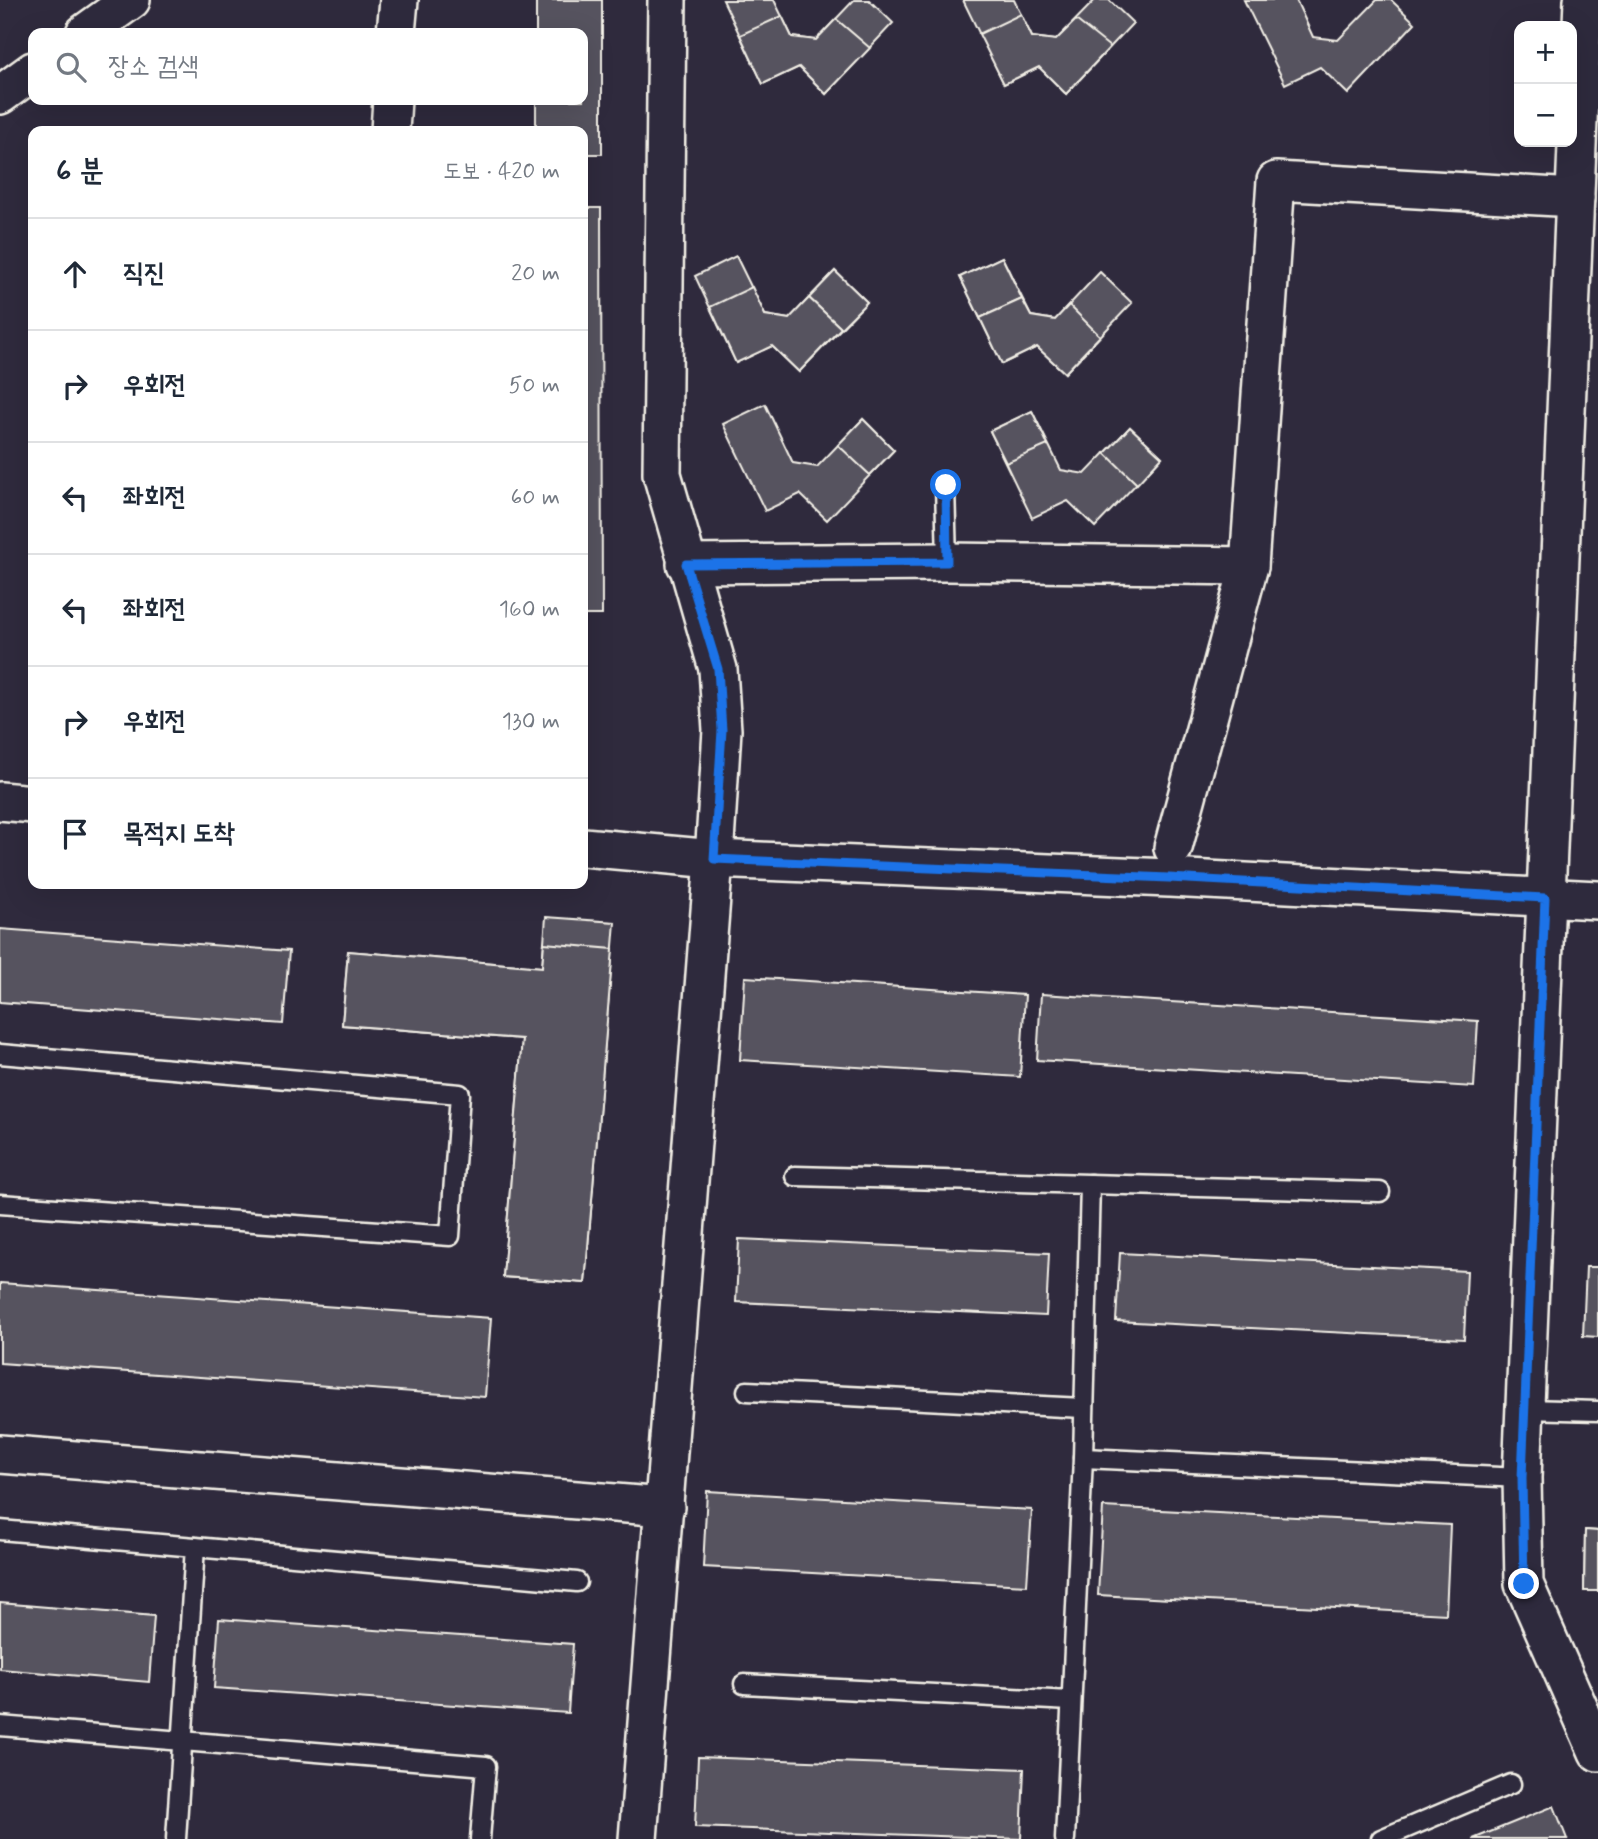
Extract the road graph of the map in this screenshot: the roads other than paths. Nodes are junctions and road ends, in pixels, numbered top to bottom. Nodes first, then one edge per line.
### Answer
1 (131, 0) edge
2 (399, 0) edge
3 (667, 0) edge
4 (1583, 0) edge
5 (92, 28) edge
6 (396, 28) edge
7 (28, 74) edge
8 (0, 94) edge
9 (392, 105) edge
10 (390, 126) edge
11 (1574, 198) junction
12 (946, 485) dead end
13 (947, 562) junction
14 (686, 564) junction
15 (1250, 566) junction
16 (0, 801) edge
17 (28, 804) edge
18 (588, 847) edge
19 (1173, 848) dead end
20 (714, 859) junction
21 (1545, 898) junction
22 (1598, 900) edge
23 (0, 1054) edge
24 (795, 1176) dead end
25 (1090, 1184) junction
26 (1380, 1192) dead end
27 (0, 1203) edge
28 (747, 1391) dead end
29 (1083, 1408) junction
30 (1526, 1409) junction
31 (1598, 1411) edge
32 (0, 1454) edge
33 (1083, 1458) junction
34 (1522, 1478) junction
35 (665, 1507) junction
36 (0, 1530) edge
37 (195, 1547) junction
38 (577, 1582) dead end
39 (744, 1684) dead end
40 (1071, 1701) junction
41 (0, 1726) edge
42 (182, 1741) junction
43 (1598, 1752) edge
44 (1511, 1784) dead end
45 (176, 1839) edge
46 (480, 1839) edge
47 (638, 1839) edge
48 (1065, 1839) edge
49 (1381, 1839) edge

1 - 5 street
2 - 6 street
3 - 14 street
4 - 11 street
7 - 8 street
9 - 10 street
11 - 15 street
11 - 21 street
12 - 13 lane
13 - 14 street
13 - 15 street
14 - 20 street
15 - 19 street
16 - 17 street
18 - 20 street
20 - 21 street
20 - 35 street
21 - 22 street
21 - 30 street
23 - 27 lane
24 - 25 lane
25 - 26 lane
25 - 29 lane
28 - 29 lane
29 - 33 lane
30 - 31 lane
30 - 34 street
32 - 35 street
33 - 34 lane
33 - 40 lane
34 - 43 street
35 - 47 street
36 - 37 lane
37 - 38 lane
37 - 42 lane
39 - 40 lane
40 - 48 lane
41 - 42 lane
42 - 45 lane
42 - 46 lane
44 - 49 lane

